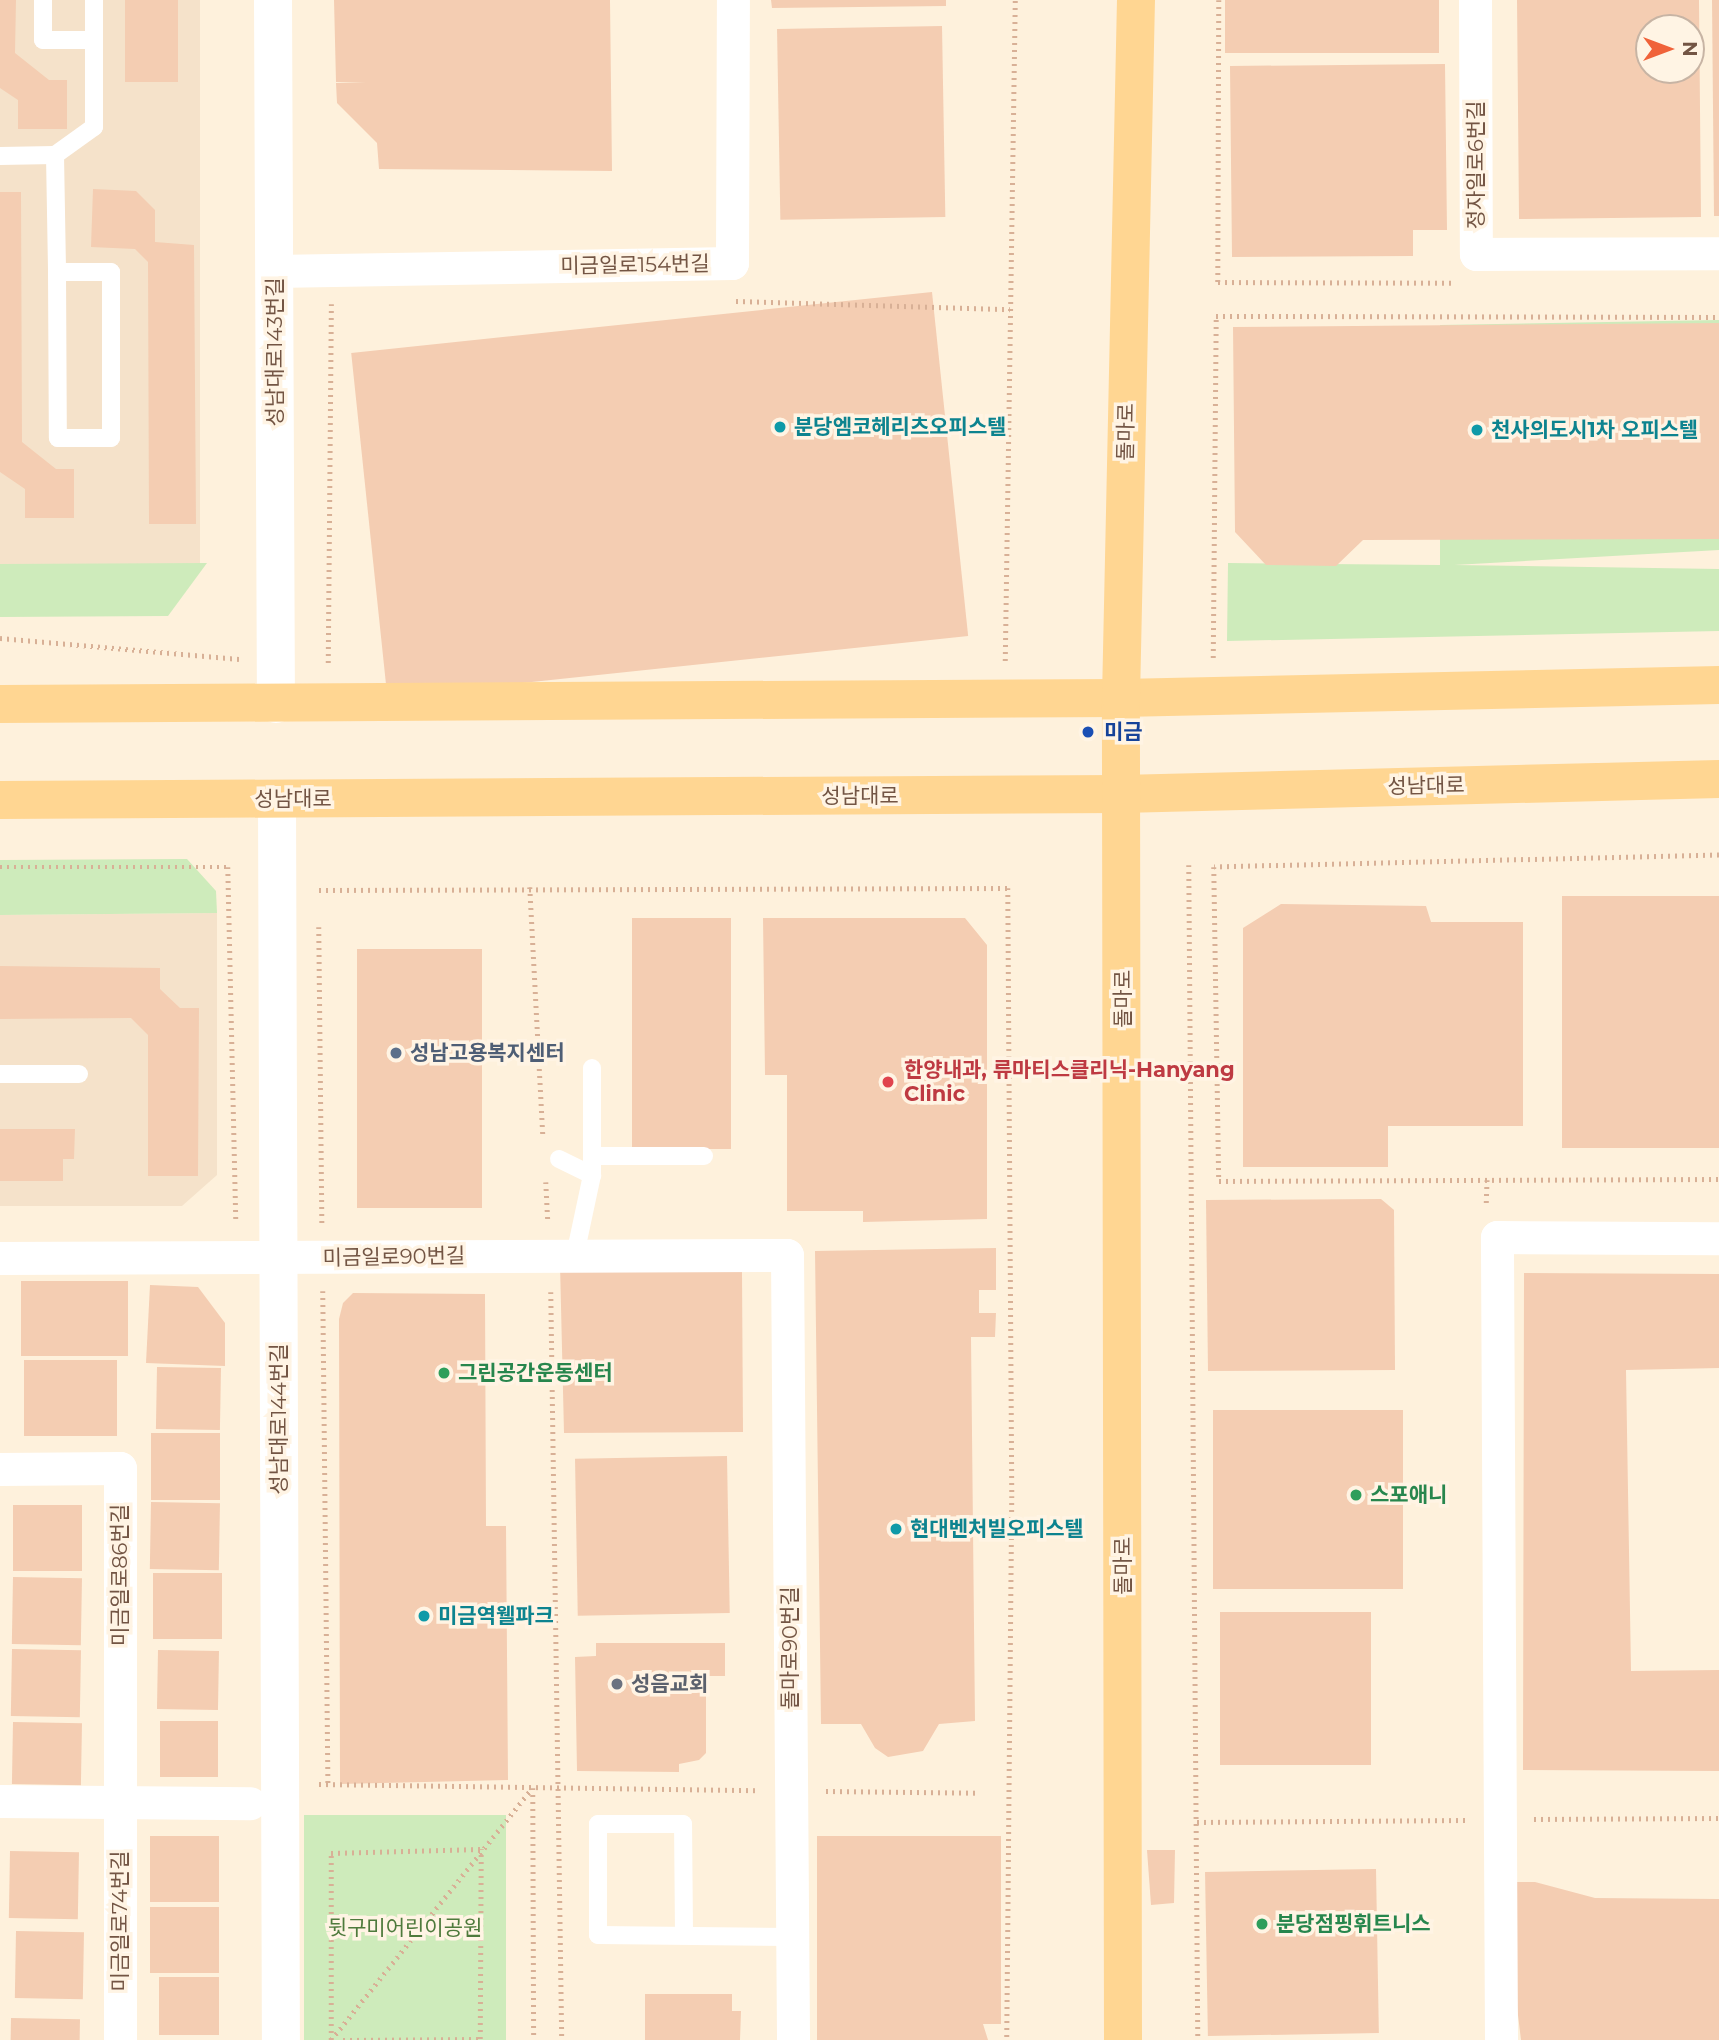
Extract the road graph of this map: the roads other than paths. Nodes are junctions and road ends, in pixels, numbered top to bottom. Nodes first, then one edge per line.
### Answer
1 (43, 0) edge
2 (94, 0) edge
3 (273, 0) edge
4 (733, 0) edge
5 (1136, 0) edge
6 (1475, 0) edge
7 (94, 40) junction
8 (55, 155) junction
9 (0, 156) edge
10 (1719, 253) edge
11 (274, 271) junction
12 (57, 272) junction
13 (1719, 685) edge
14 (1121, 698) junction
15 (0, 704) edge
16 (276, 704) junction
17 (1719, 779) edge
18 (1121, 794) junction
19 (277, 799) junction
20 (0, 800) edge
21 (593, 1068) dead end
22 (0, 1074) edge
23 (79, 1074) dead end
24 (593, 1156) junction
25 (704, 1156) dead end
26 (559, 1159) dead end
27 (593, 1175) junction
28 (1719, 1238) edge
29 (575, 1255) junction
30 (787, 1255) joint
31 (0, 1258) edge
32 (279, 1258) junction
33 (0, 1469) edge
34 (0, 1801) edge
35 (120, 1802) junction
36 (250, 1803) dead end
37 (684, 1934) junction
38 (792, 1937) junction
39 (120, 2040) edge
40 (281, 2040) edge
41 (793, 2040) edge
42 (1123, 2040) edge
43 (1501, 2040) edge

1 - 7 lane
2 - 7 lane
3 - 11 street, 성남대로143번길
4 - 11 street, 미금일로154번길
5 - 14 main road, 돌마로
6 - 10 street, 정자일로6번길
7 - 8 lane
8 - 9 lane
8 - 12 lane
11 - 16 street, 성남대로143번길
12 - 12 lane
13 - 14 main road
14 - 16 main road
14 - 18 main road, 돌마로
15 - 16 main road
17 - 18 main road, 성남대로
18 - 19 main road, 성남대로
18 - 42 main road, 돌마로
19 - 20 main road, 성남대로
19 - 32 street, 성남대로144번길
21 - 24 lane
22 - 23 lane
24 - 25 lane
24 - 27 lane
26 - 27 lane
27 - 29 lane
28 - 43 street
29 - 30 street, 미금일로90번길
29 - 32 street, 미금일로90번길
30 - 38 street, 돌마로90번길
31 - 32 street, 미금일로90번길
32 - 40 street, 성남대로144번길
33 - 35 street, 미금일로86번길
34 - 35 street
35 - 36 street
35 - 39 street, 미금일로74번길
37 - 37 lane
37 - 38 lane
38 - 41 street, 돌마로90번길

